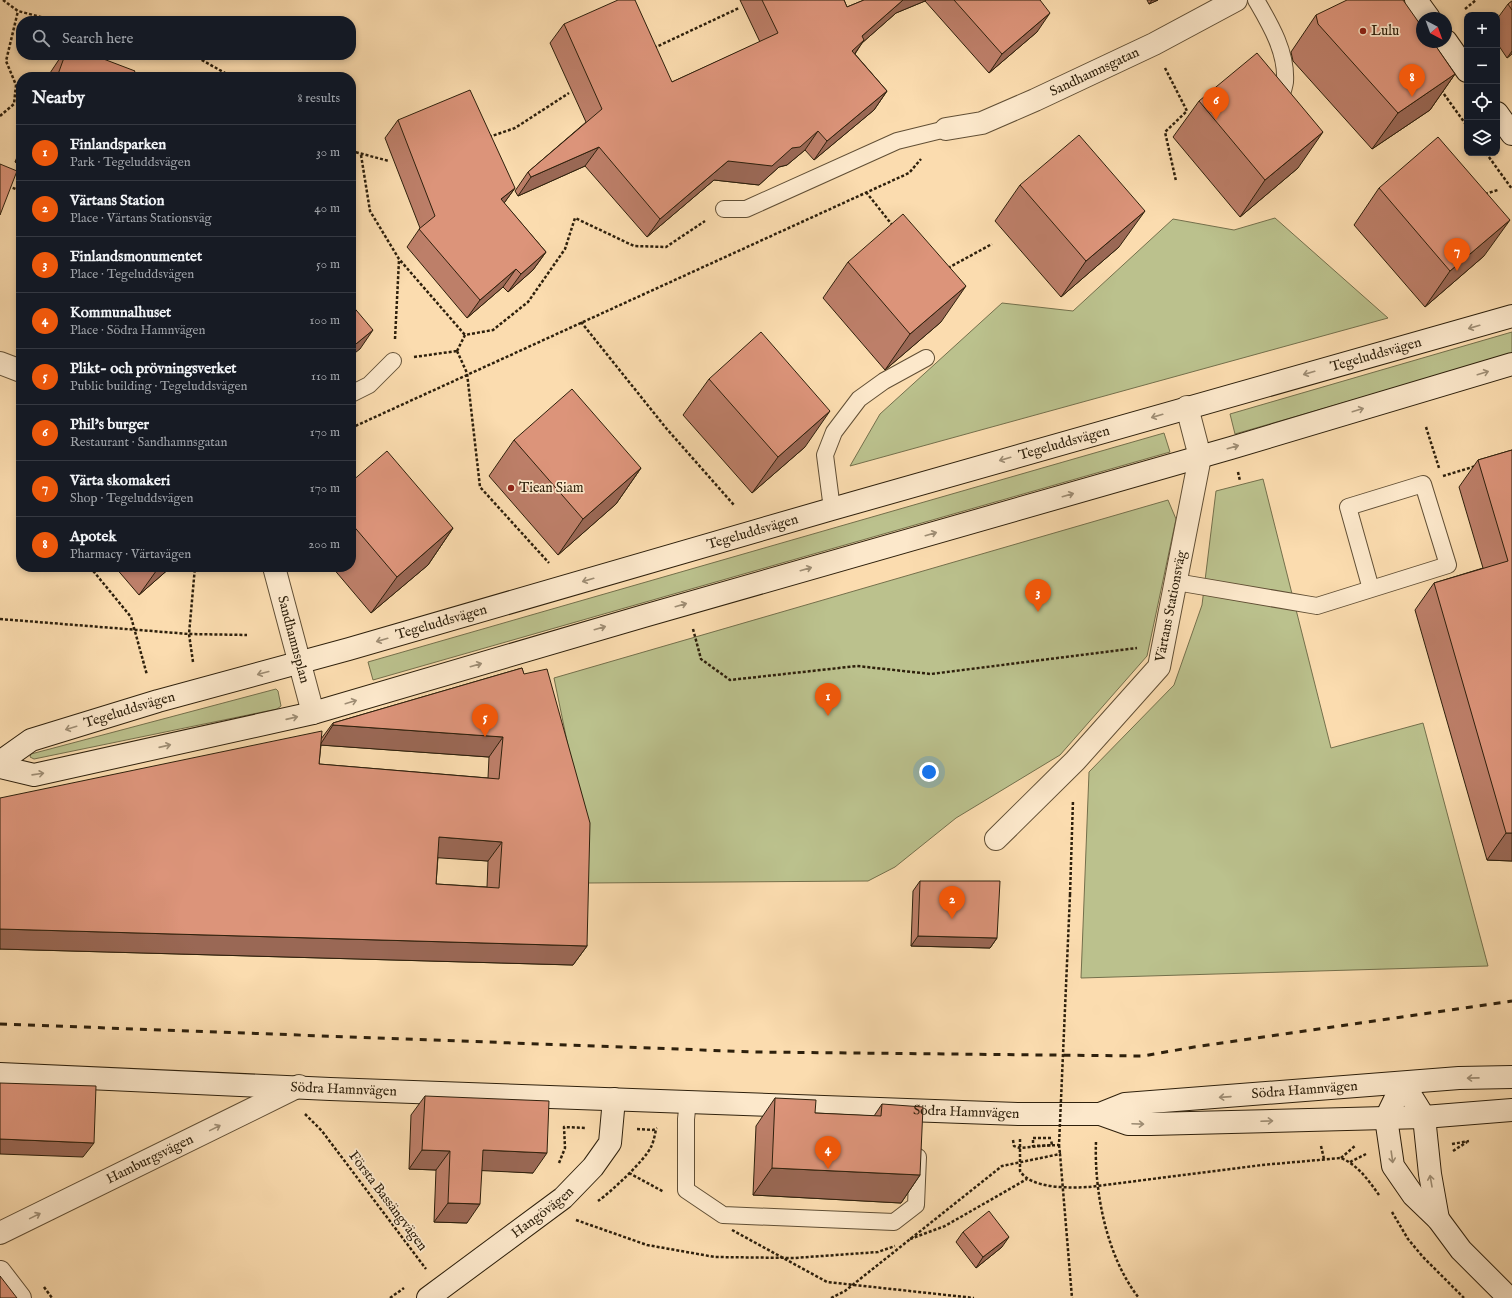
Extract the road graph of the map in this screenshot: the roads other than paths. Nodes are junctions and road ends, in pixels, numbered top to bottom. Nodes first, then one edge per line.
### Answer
1 (1236, 0) edge
2 (1256, 0) edge
3 (1416, 0) edge
4 (1425, 12) edge
5 (1451, 48) edge
6 (1464, 67) edge
7 (1287, 116) edge
8 (1500, 117) edge
9 (946, 129) joint
10 (1512, 134) edge
11 (724, 209) road end
12 (1512, 316) edge
13 (926, 358) edge
14 (393, 360) dead end
15 (0, 362) edge
16 (1512, 364) edge
17 (16, 369) edge
18 (356, 392) edge
19 (1187, 408) junction
20 (1200, 457) junction
21 (832, 509) junction
22 (275, 572) edge
23 (1176, 582) junction
24 (1371, 589) junction
25 (300, 662) junction
26 (314, 713) junction
27 (0, 762) edge
28 (0, 767) edge
29 (996, 839) dead end
30 (0, 1074) edge
31 (1512, 1077) edge
32 (1403, 1083) junction
33 (299, 1086) junction
34 (614, 1099) junction
35 (688, 1101) junction
36 (1512, 1110) edge
37 (1100, 1114) junction
38 (1424, 1117) junction
39 (1386, 1118) junction
40 (918, 1152) edge
41 (1438, 1219) junction
42 (0, 1233) edge
43 (0, 1272) edge
44 (435, 1293) edge
45 (20, 1298) edge
46 (1509, 1298) edge

1 - 9 main road, Sandhamnsgatan
2 - 7 lane
3 - 4 main road
5 - 6 main road
8 - 10 main road
9 - 11 lane
12 -> 19 main road, Tegeluddsvägen
13 - 21 lane
14 - 18 lane
15 - 17 main road
20 -> 16 main road
19 - 20 main road, Värtans Stationsväg
19 -> 21 main road, Tegeluddsvägen
20 - 23 main road, Värtans Stationsväg
26 -> 20 main road
21 -> 25 main road, Tegeluddsvägen
22 - 25 main road, Sandhamnsplan
23 - 24 lane
23 - 29 main road, Värtans Stationsväg
24 - 24 lane
25 - 26 main road, Sandhamnsplan
25 -> 27 main road, Tegeluddsvägen
28 -> 26 main road
30 - 33 main road, Södra Hamnvägen
31 -> 32 main road, Södra Hamnvägen
32 -> 37 main road, Södra Hamnvägen
32 - 38 main road
32 - 39 main road
33 - 34 main road, Södra Hamnvägen
42 -> 33 main road, Hamburgsvägen
34 - 35 main road, Södra Hamnvägen
34 - 44 main road, Hangövägen
35 - 37 main road, Södra Hamnvägen
35 - 40 lane
36 - 38 main road, Södra Hamnvägen
37 -> 39 main road, Södra Hamnvägen
38 - 39 main road, Södra Hamnvägen
41 -> 38 main road
39 -> 41 main road
41 - 46 main road
43 - 45 main road

